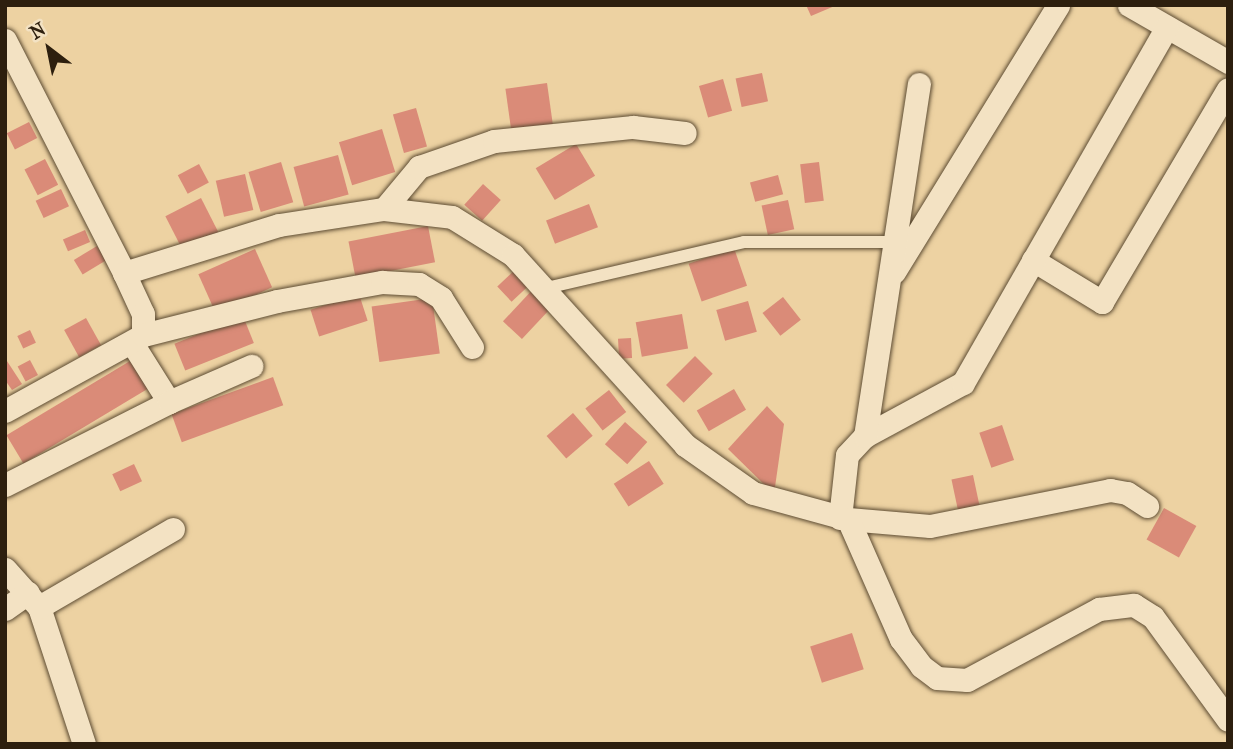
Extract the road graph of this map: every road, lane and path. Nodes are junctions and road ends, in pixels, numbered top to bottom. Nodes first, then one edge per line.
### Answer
1 (1058, 5) edge
2 (1129, 5) edge
3 (1167, 27) junction
4 (5, 40) edge
5 (1228, 62) edge
6 (919, 84) dead end
7 (1228, 89) edge
8 (685, 133) dead end
9 (384, 209) junction
10 (894, 242) junction
11 (1033, 260) junction
12 (124, 273) junction
13 (888, 281) junction
14 (542, 289) junction
15 (137, 339) junction
16 (472, 347) dead end
17 (251, 366) dead end
18 (169, 402) junction
19 (5, 411) edge
20 (865, 436) junction
21 (5, 485) edge
22 (1147, 506) dead end
23 (844, 519) junction
24 (173, 529) dead end
25 (5, 569) edge
26 (34, 600) junction
27 (5, 609) edge
28 (1228, 720) edge
29 (84, 744) edge

1 - 13 street
2 - 3 street
3 - 5 street
3 - 11 street
4 - 12 street
6 - 10 street
7 - 11 street
8 - 9 street
9 - 12 street
9 - 14 street
10 - 13 street
10 - 14 lane
11 - 20 street
12 - 15 street
13 - 20 street
14 - 23 street
15 - 16 street
15 - 18 street
15 - 19 street
17 - 18 street
18 - 21 street
20 - 23 street
22 - 23 street
23 - 28 street
24 - 26 street
25 - 26 street
26 - 27 street
26 - 29 street

